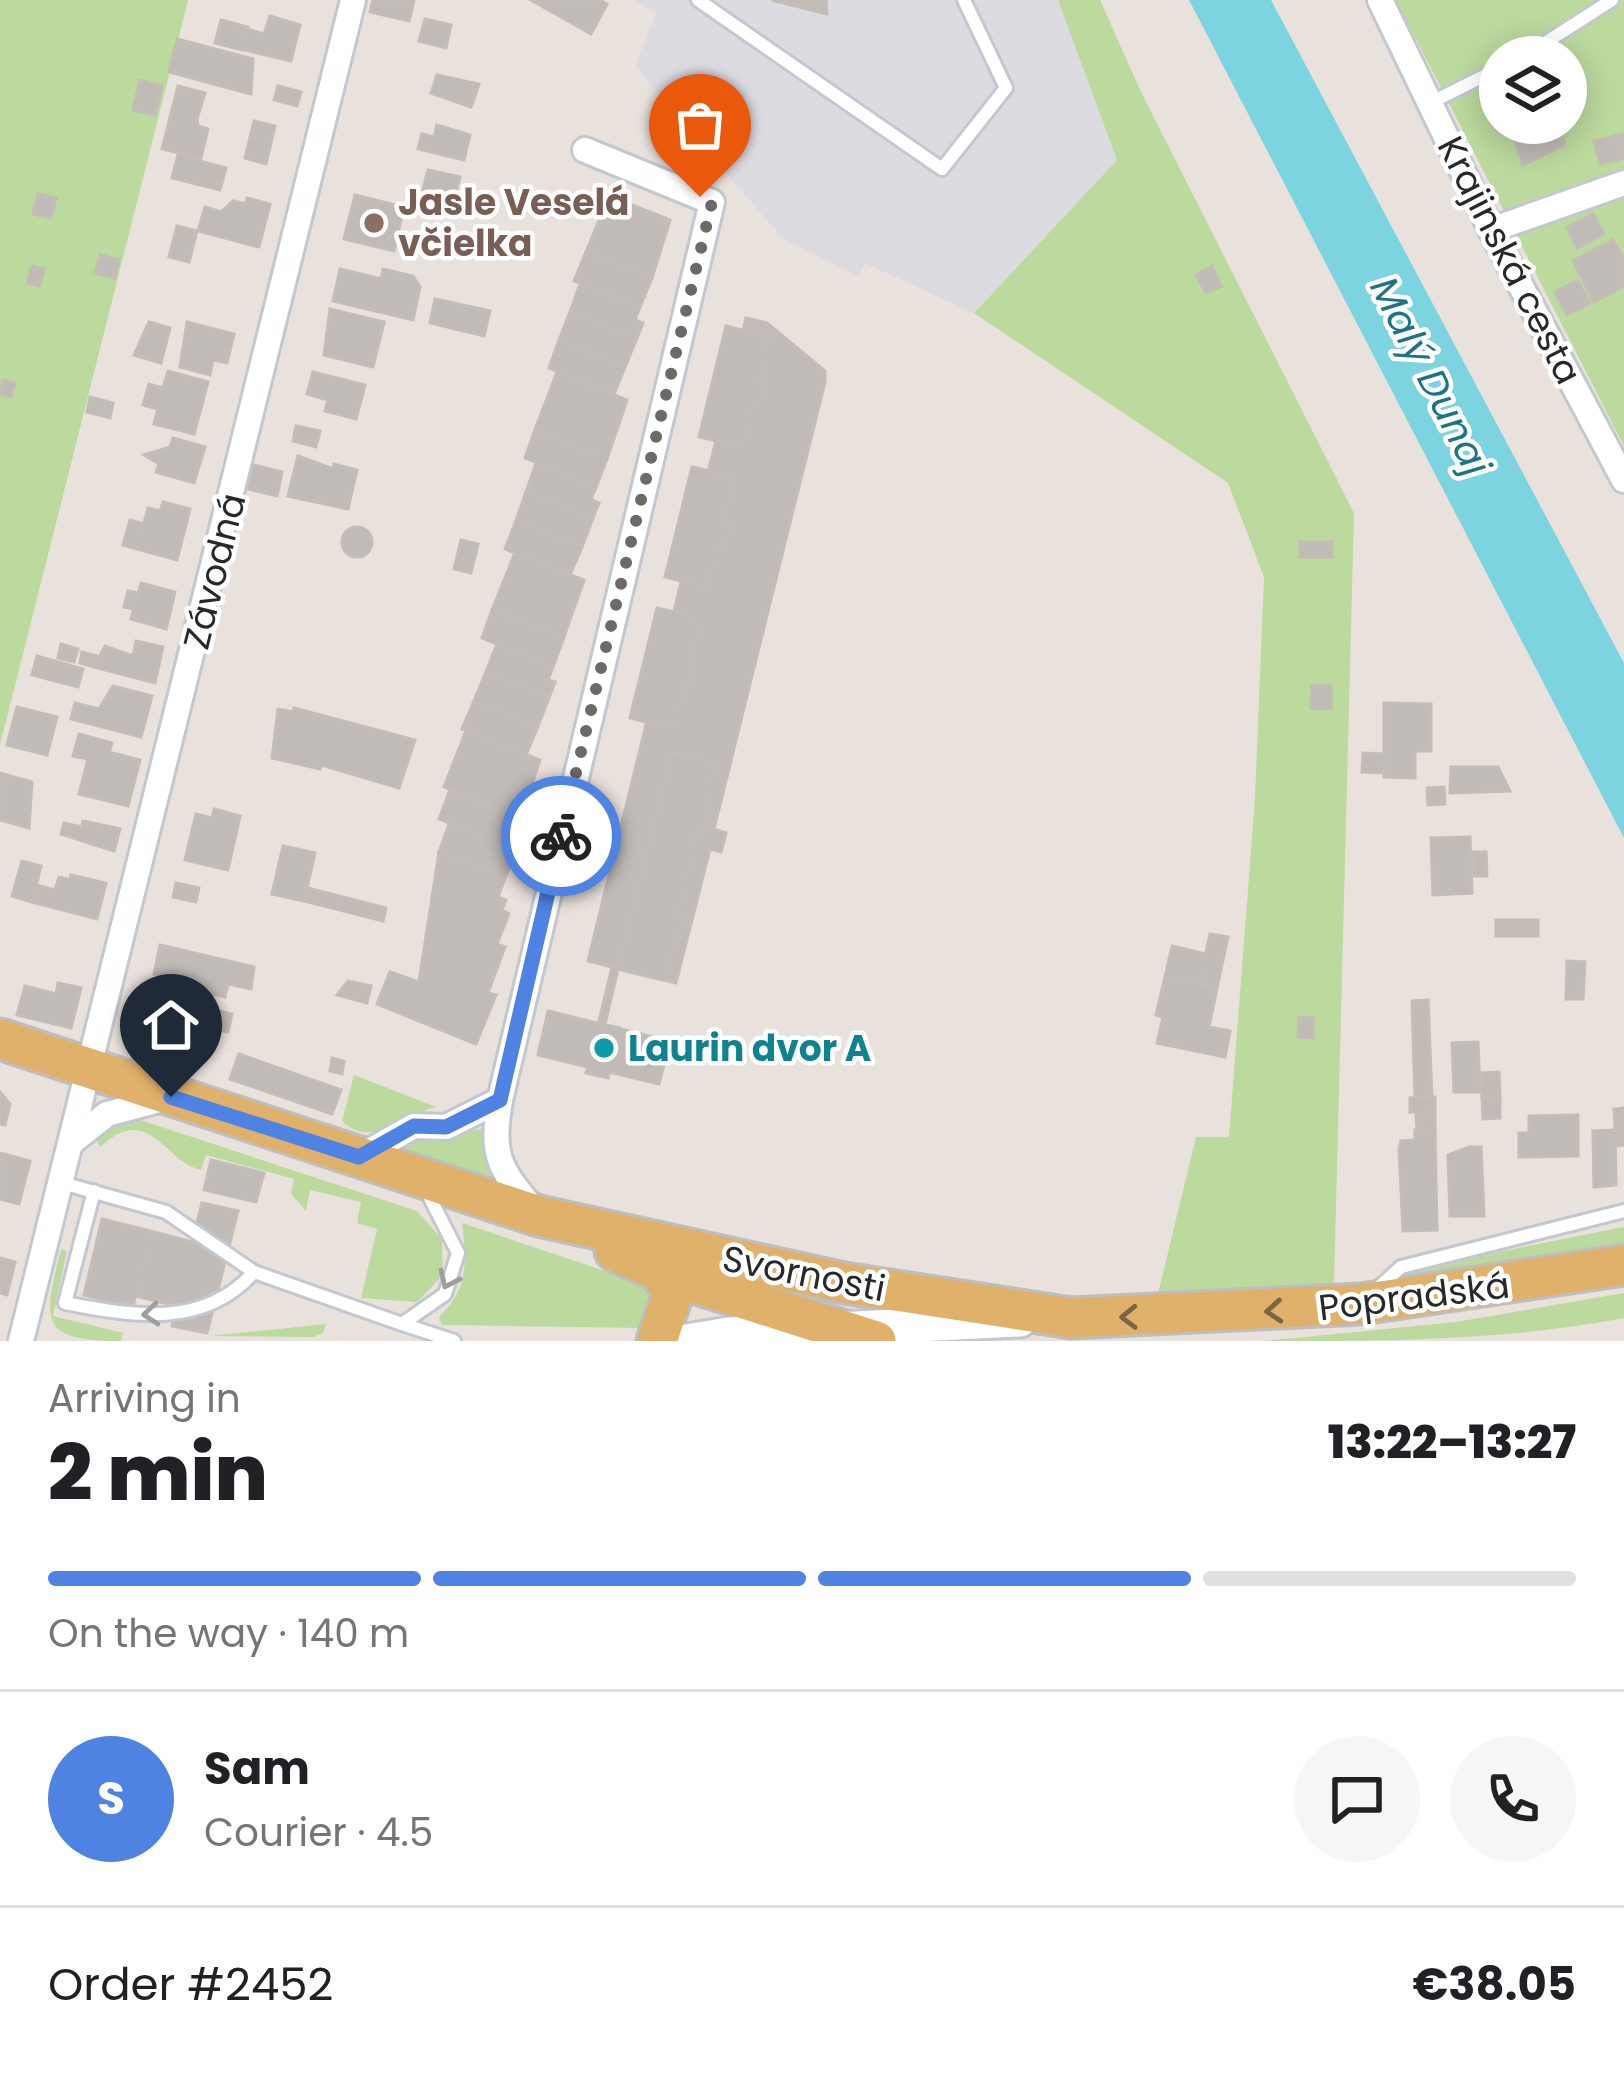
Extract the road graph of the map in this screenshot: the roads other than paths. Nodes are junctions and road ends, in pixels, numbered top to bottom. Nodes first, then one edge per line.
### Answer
1 (353, 0) edge
2 (698, 0) edge
3 (964, 0) edge
4 (1380, 0) edge
5 (1612, 0) edge
6 (1555, 36) edge
7 (1479, 78) edge
8 (1430, 103) junction
9 (585, 150) dead end
10 (1624, 183) edge
11 (1491, 230) junction
12 (1624, 480) edge
13 (0, 1039) edge
14 (91, 1071) junction
15 (171, 1097) junction
16 (500, 1100) junction
17 (73, 1141) junction
18 (359, 1157) junction
19 (417, 1176) junction
20 (62, 1183) junction
21 (94, 1191) junction
22 (1624, 1215) edge
23 (539, 1216) junction
24 (1624, 1265) edge
25 (254, 1272) junction
26 (663, 1273) junction
27 (1361, 1304) junction
28 (1071, 1318) junction
29 (402, 1324) junction
30 (860, 1335) edge
31 (21, 1341) edge
32 (454, 1341) edge
33 (657, 1341) edge
34 (687, 1341) edge

1 - 14 street, Závodná
2 - 3 lane
4 - 8 street, Krajinská cesta
5 - 6 lane
7 - 8 lane
8 - 11 street, Krajinská cesta
9 - 16 street
10 - 11 street
11 - 12 street, Krajinská cesta
13 - 14 main road, Svornosti
14 - 15 main road, Svornosti
14 - 17 street, Závodná
15 - 17 street
15 - 18 main road, Svornosti
16 - 18 street
16 - 23 street
17 - 20 street, Závodná
18 - 19 main road, Svornosti
19 - 23 main road, Svornosti
19 -> 29 lane
20 - 21 lane
20 - 31 street, Závodná
21 - 25 lane
25 -> 21 lane
22 - 27 lane
23 - 26 main road, Svornosti
23 - 28 main road, Svornosti
24 - 27 main road, Popradská
25 - 29 lane
26 - 30 main road, Svornosti
26 - 33 main road
27 -> 28 main road, Popradská
28 - 30 street, Popradská
29 - 32 lane
30 - 34 street, Popradská

